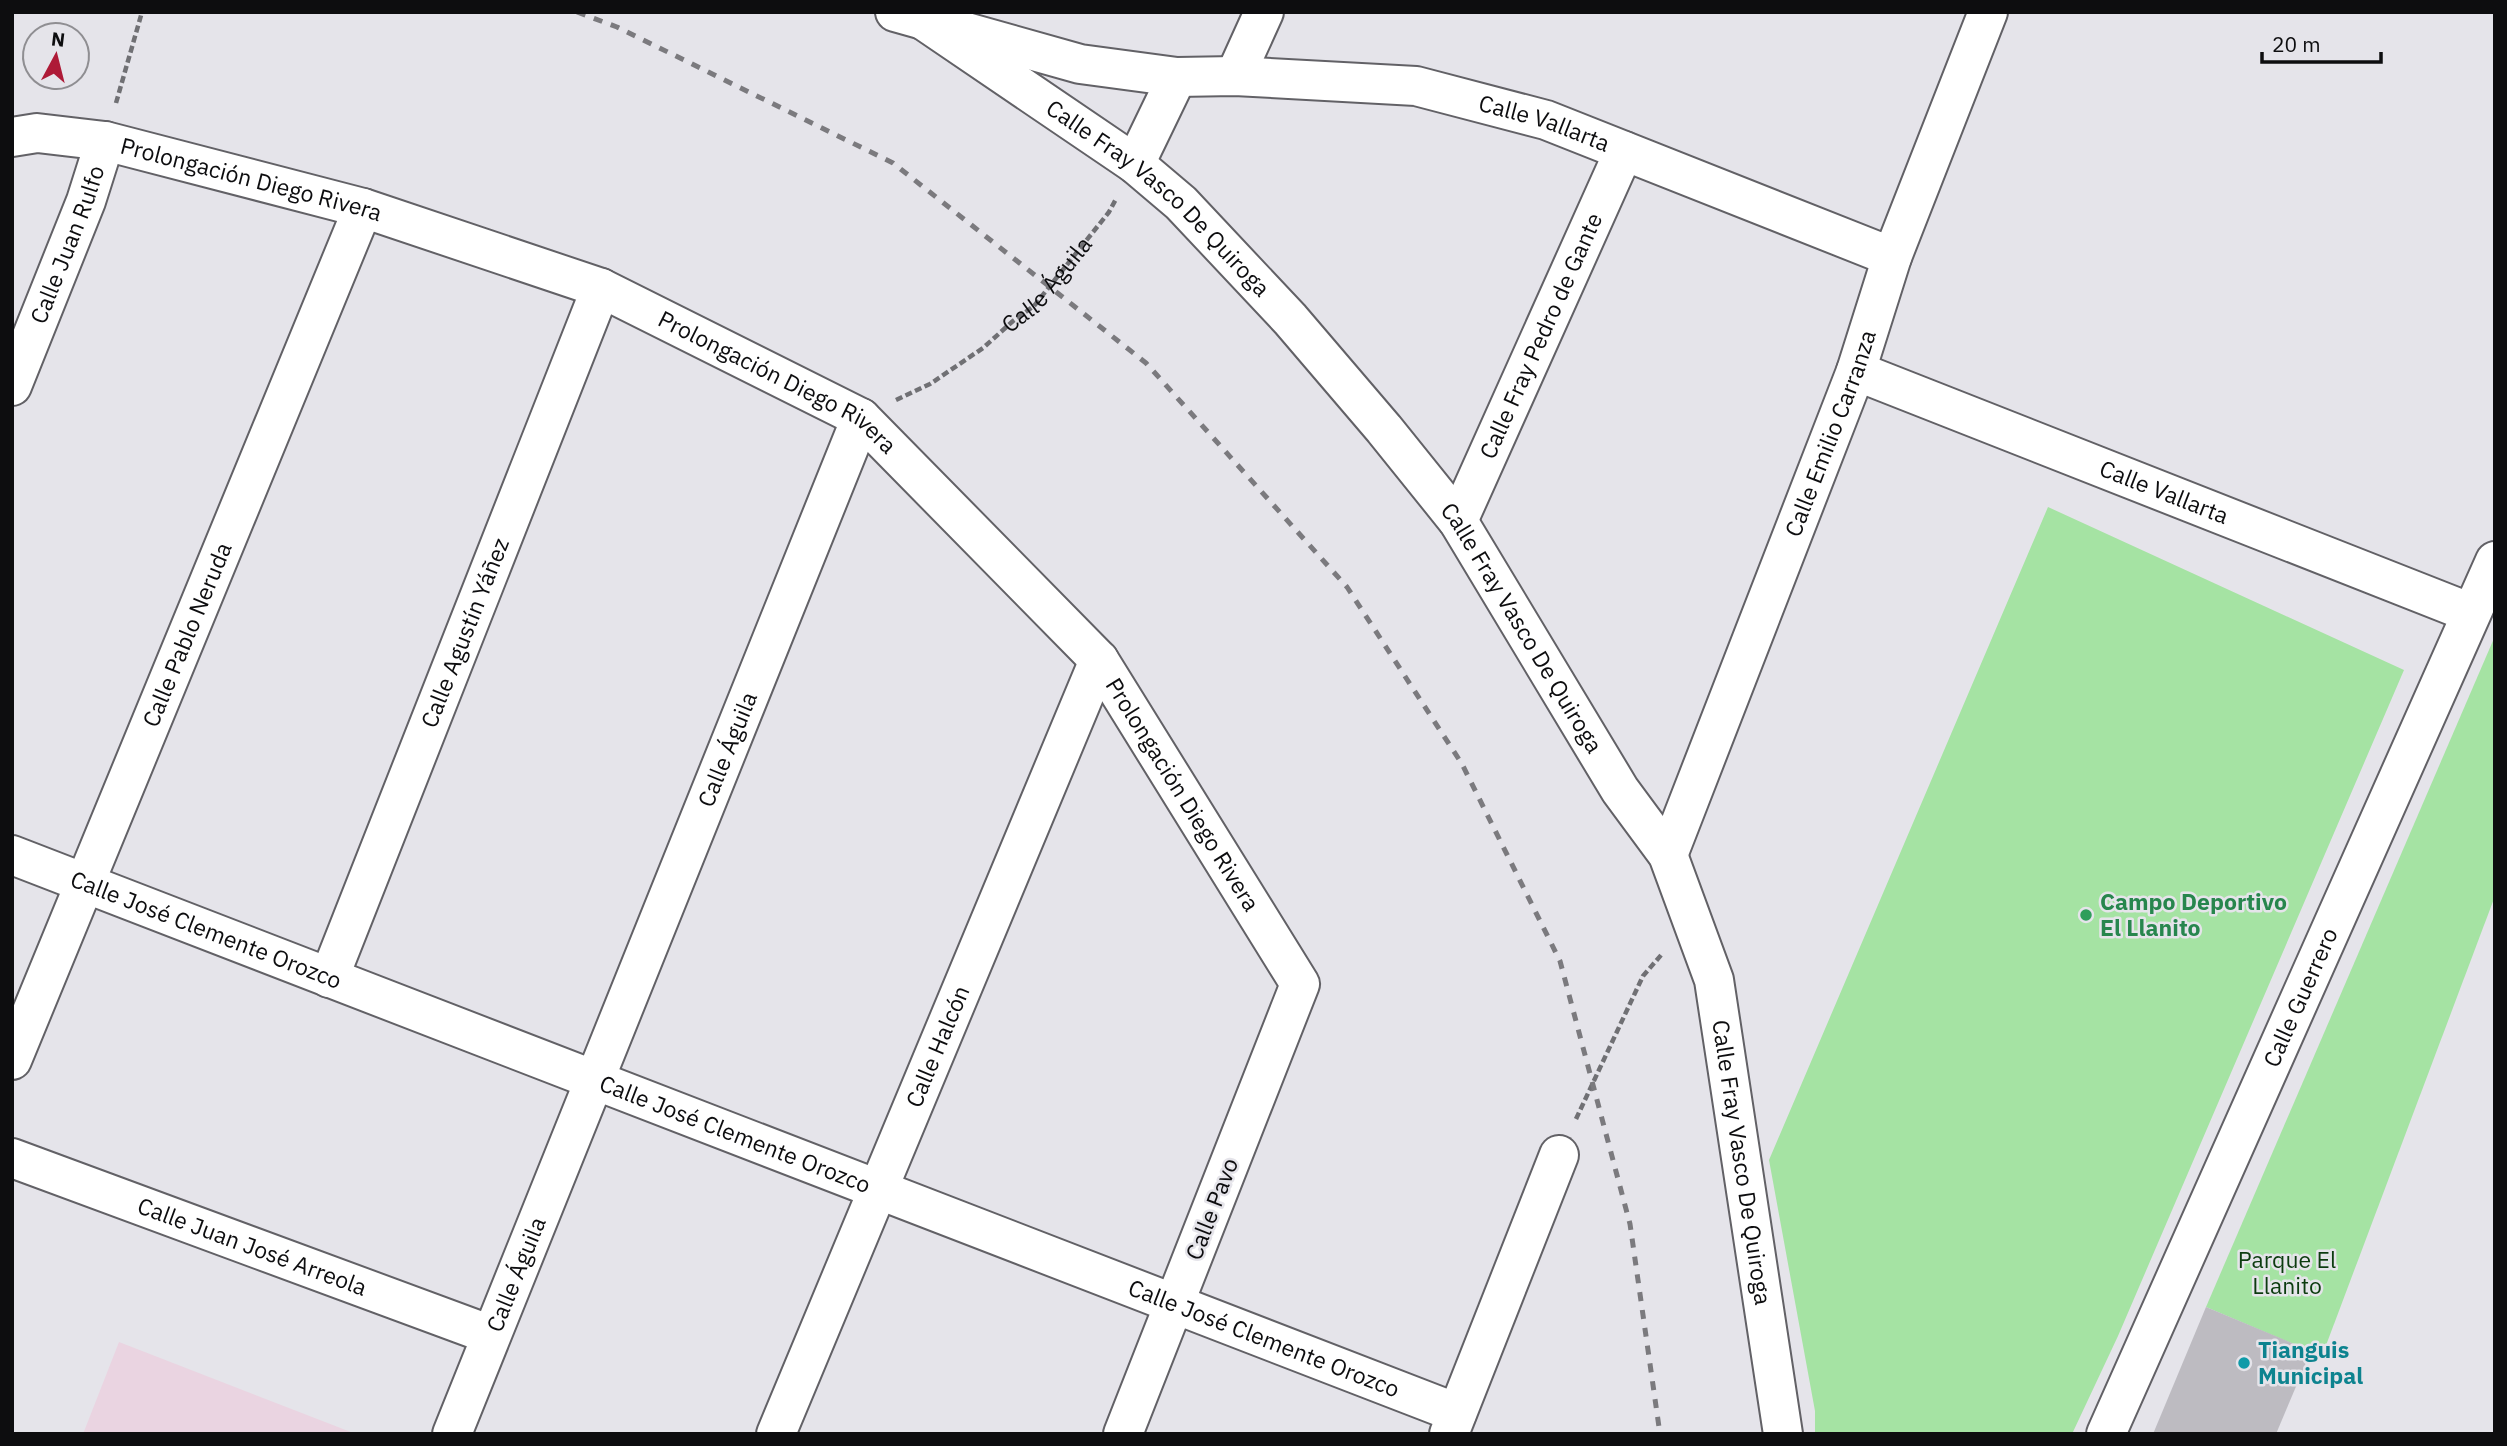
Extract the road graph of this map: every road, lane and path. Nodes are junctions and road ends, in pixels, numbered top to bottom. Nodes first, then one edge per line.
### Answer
1 (142, 12) edge
2 (1264, 12) edge
3 (1988, 12) edge
4 (909, 16) edge
5 (1177, 76) junction
6 (1235, 76) junction
7 (20, 131) edge
8 (105, 141) junction
9 (1624, 151) junction
10 (1135, 164) junction
11 (363, 208) junction
12 (1892, 257) junction
13 (601, 288) junction
14 (1856, 371) junction
15 (12, 386) edge
16 (861, 418) junction
17 (1458, 522) junction
18 (2495, 561) edge
19 (2472, 613) junction
20 (1099, 660) junction
21 (12, 855) edge
22 (1668, 855) junction
23 (85, 883) junction
24 (1692, 920) junction
25 (329, 978) junction
26 (1300, 984) joint
27 (12, 1060) edge
28 (595, 1080) junction
29 (1559, 1155) joint
30 (12, 1157) edge
31 (878, 1189) junction
32 (1174, 1304) junction
33 (491, 1335) junction
34 (1453, 1423) edge
35 (452, 1434) edge
36 (776, 1434) edge
37 (1122, 1434) edge
38 (1783, 1434) edge
39 (2105, 1434) edge

1 - 8 path
2 - 6 street
3 - 12 street, Calle Emilio Carranza
4 - 5 street, Calle Vallarta
4 - 10 street, Calle Fray Vasco De Quiroga
5 - 6 street, Calle Vallarta
5 - 10 street
6 - 9 street, Calle Vallarta
7 - 8 street, Prolongación Diego Rivera
8 - 11 street, Prolongación Diego Rivera
8 - 15 street, Calle Juan Rulfo
9 - 12 street, Calle Vallarta
9 - 17 street, Calle Fray Pedro de Gante
10 - 16 path, Calle Águila
10 - 17 street, Calle Fray Vasco De Quiroga
11 - 13 street, Prolongación Diego Rivera
11 - 23 street, Calle Pablo Neruda
12 - 14 street, Calle Emilio Carranza
13 - 16 street, Prolongación Diego Rivera
13 - 25 street, Calle Agustín Yáñez
14 - 19 street, Calle Vallarta
14 - 22 street, Calle Emilio Carranza
16 - 20 street, Prolongación Diego Rivera
16 - 28 street, Calle Águila
17 - 22 street, Calle Fray Vasco De Quiroga
18 - 19 street, Calle Guerrero
19 - 39 street, Calle Guerrero
20 - 26 street, Prolongación Diego Rivera
20 - 31 street, Calle Halcón
21 - 23 street, Calle José Clemente Orozco
22 - 24 street, Calle Fray Vasco De Quiroga
23 - 25 street, Calle José Clemente Orozco
23 - 27 street, Calle Pablo Neruda
24 - 29 path
24 - 38 street, Calle Fray Vasco De Quiroga
25 - 28 street, Calle José Clemente Orozco
26 - 32 street, Calle Pavo
28 - 31 street, Calle José Clemente Orozco
28 - 33 street, Calle Águila
29 - 34 street
30 - 33 street, Calle Juan José Arreola
31 - 32 street, Calle José Clemente Orozco
31 - 36 street, Calle Halcón
32 - 34 street, Calle José Clemente Orozco
32 - 37 street, Calle Pavo
33 - 35 street, Calle Águila

